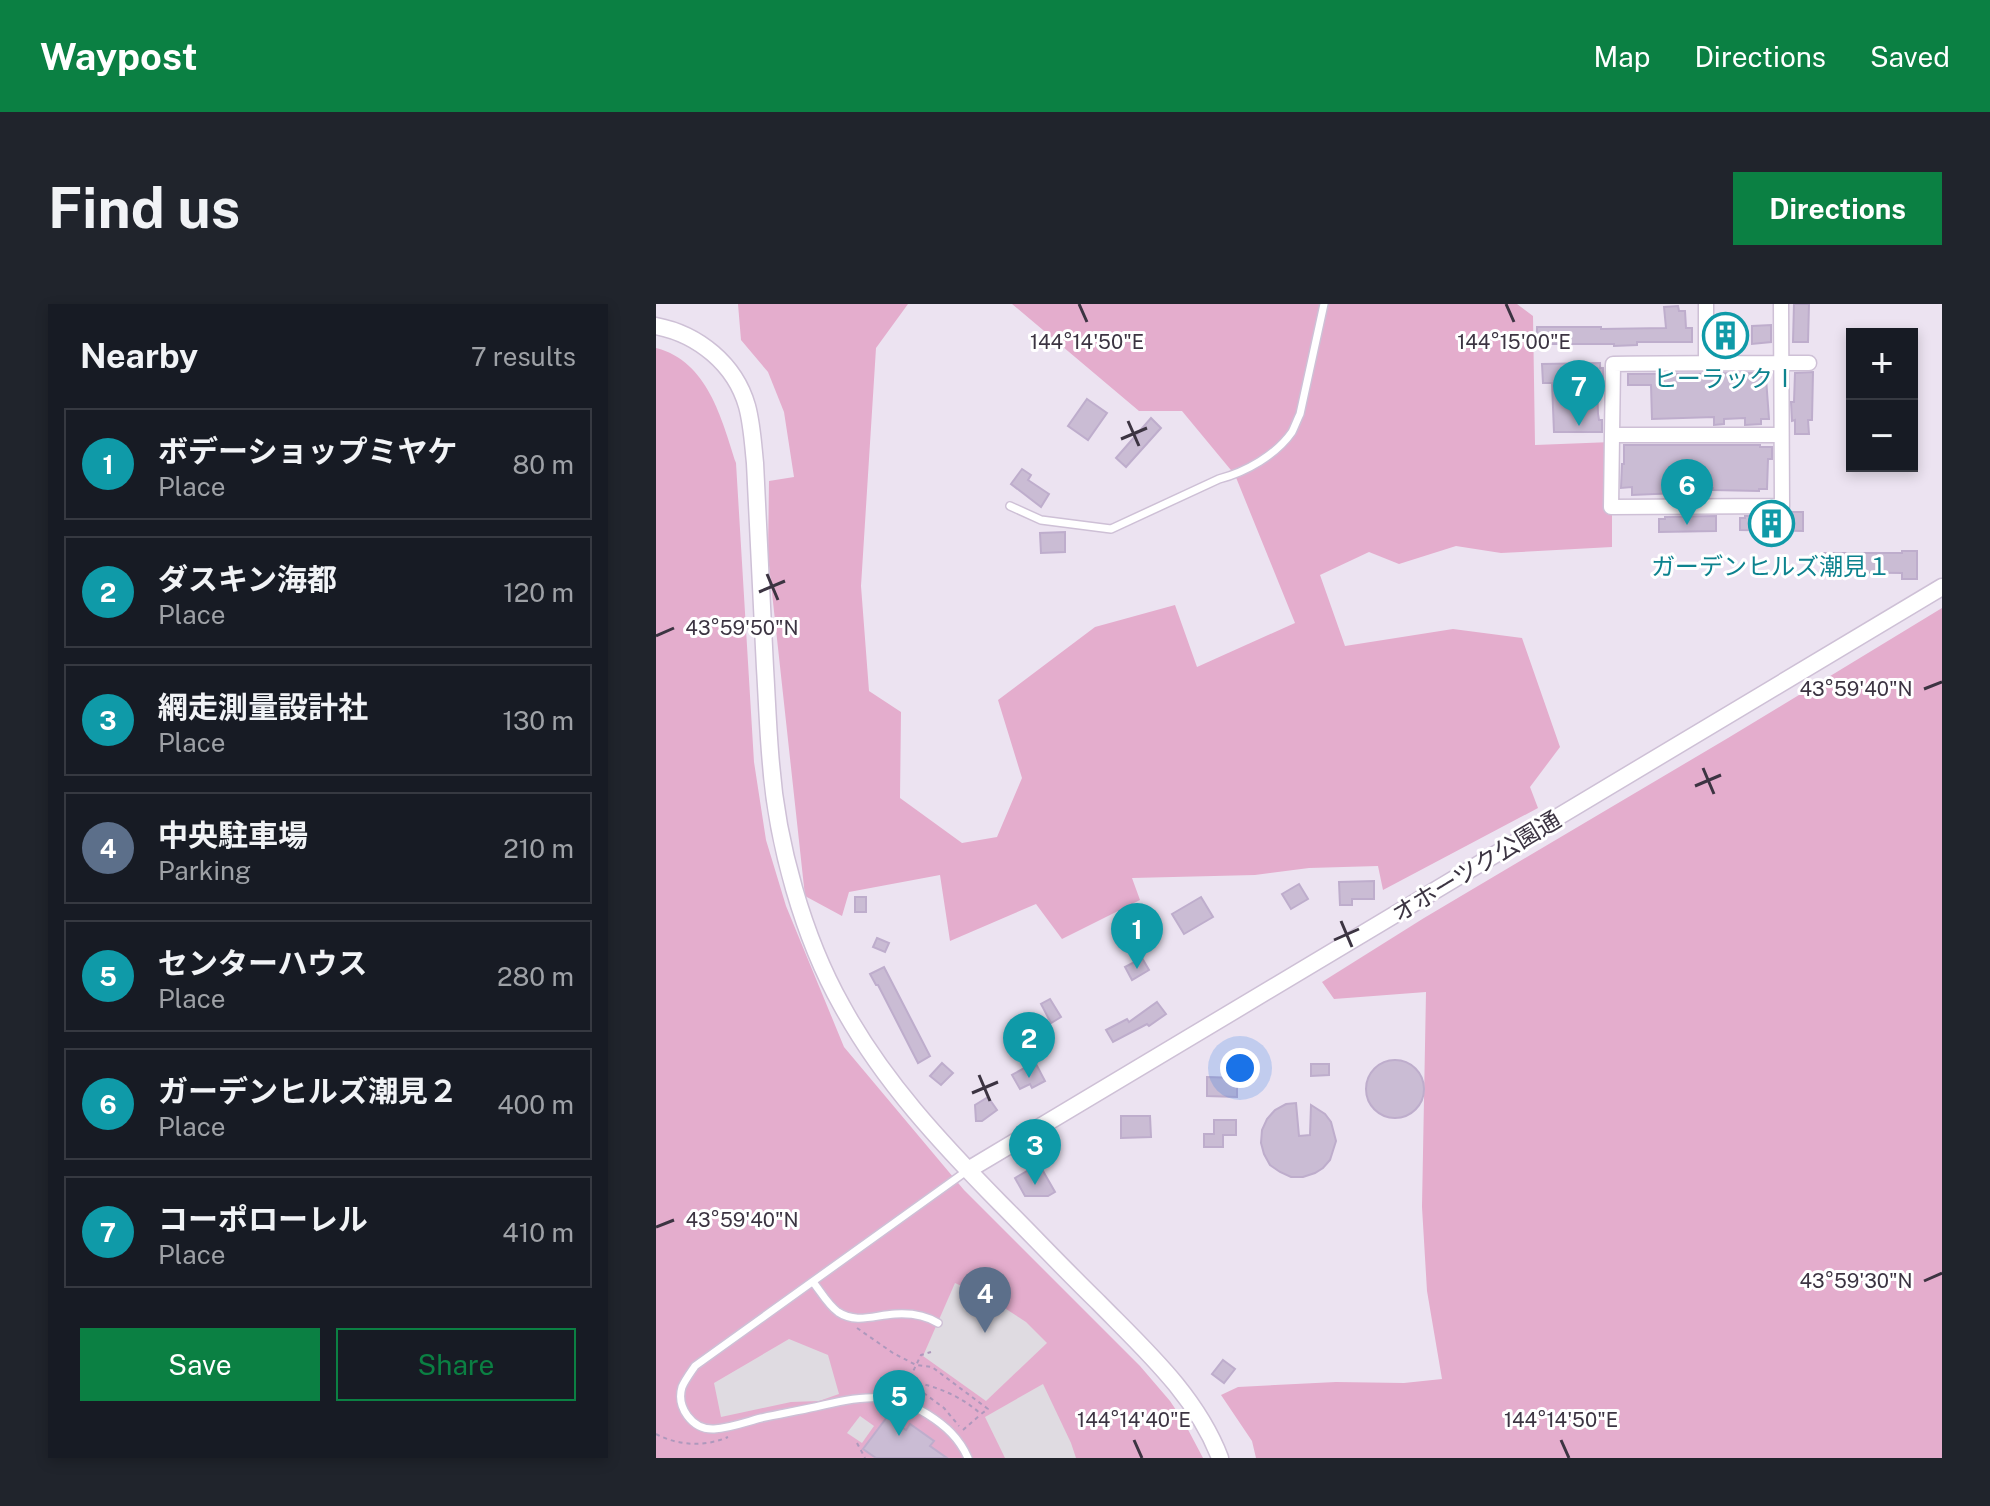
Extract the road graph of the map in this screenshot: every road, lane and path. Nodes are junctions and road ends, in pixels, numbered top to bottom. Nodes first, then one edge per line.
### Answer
1 (1324, 304) edge
2 (1706, 304) edge
3 (1781, 304) edge
4 (656, 326) edge
5 (1706, 363) junction
6 (1781, 363) junction
7 (1809, 363) dead end
8 (1613, 435) junction
9 (1781, 435) junction
10 (1010, 506) dead end
11 (1942, 587) edge
12 (968, 1170) junction
13 (813, 1282) junction
14 (938, 1323) dead end
15 (857, 1328) dead end
16 (931, 1352) dead end
17 (916, 1365) junction
18 (899, 1400) junction
19 (981, 1414) junction
20 (735, 1425) junction
21 (656, 1434) edge
22 (857, 1443) dead end
23 (865, 1458) edge
24 (968, 1458) edge
25 (1220, 1458) edge

1 - 10 lane
2 - 5 street
3 - 6 street
4 - 12 street
5 - 6 street
5 - 8 street
6 - 7 street
6 - 9 street
8 - 9 street
8 - 9 street
11 - 12 street, オホーツク公園通
12 - 13 lane
12 - 25 street
13 - 14 lane
13 - 20 lane
15 - 17 path
16 - 17 path
17 - 18 path
17 - 19 path
18 - 20 lane
18 - 24 lane
19 - 19 path
20 - 21 path
22 - 23 path

